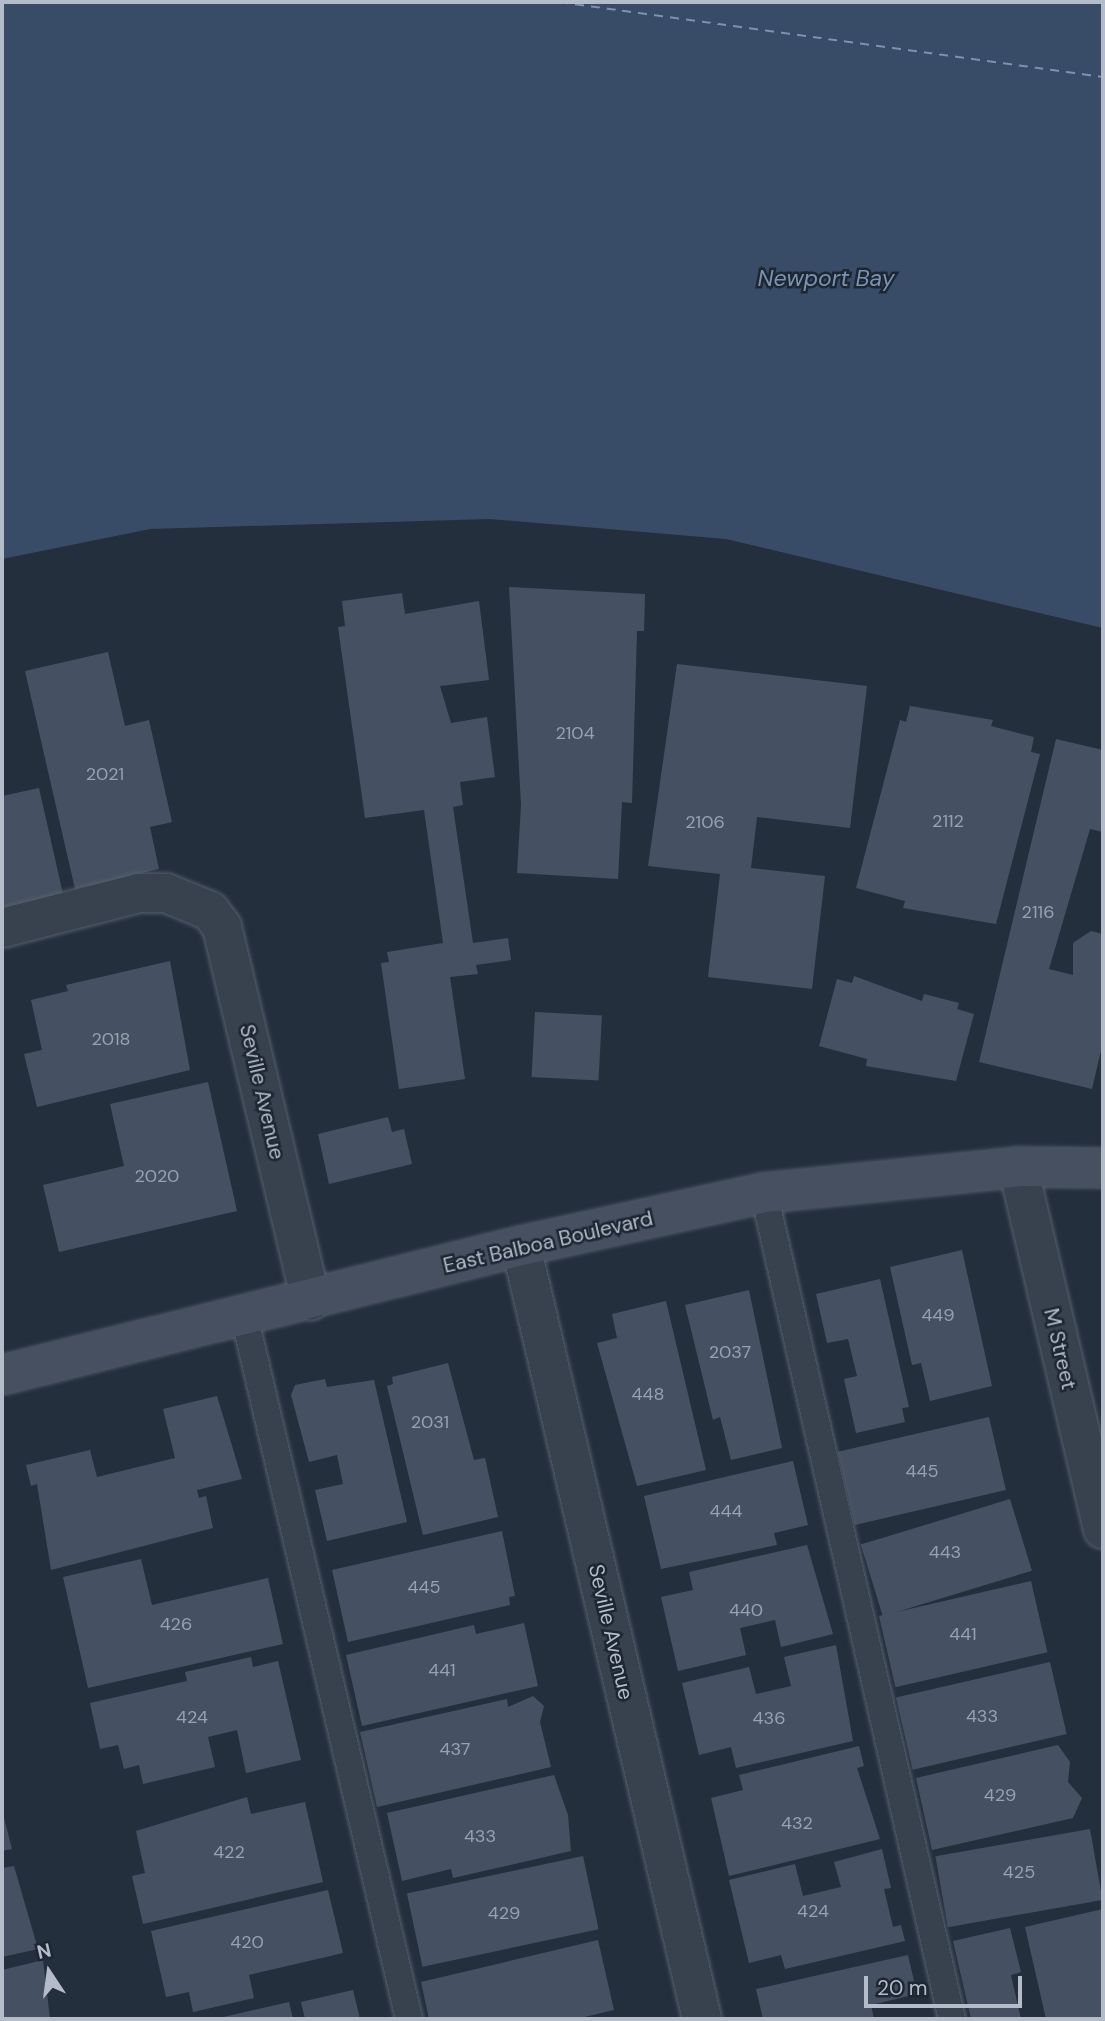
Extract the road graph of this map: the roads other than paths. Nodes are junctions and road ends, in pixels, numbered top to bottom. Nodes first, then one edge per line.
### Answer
1 (2, 928) edge
2 (1018, 1167) junction
3 (1103, 1168) edge
4 (764, 1193) junction
5 (521, 1245) junction
6 (311, 1301) junction
7 (245, 1319) junction
8 (2, 1375) edge
9 (1094, 1460) edge
10 (1103, 1529) edge
11 (409, 2019) edge
12 (702, 2019) edge
13 (952, 2019) edge

1 - 6 street, Seville Avenue
2 - 3 street, East Balboa Boulevard
2 - 4 street, East Balboa Boulevard
2 - 9 street, M Street
4 - 5 street, East Balboa Boulevard
4 - 13 lane
5 - 6 street, East Balboa Boulevard
5 - 12 street, Seville Avenue
6 - 7 street, East Balboa Boulevard
7 - 8 street, East Balboa Boulevard
7 - 11 lane
9 - 10 street, M Street

